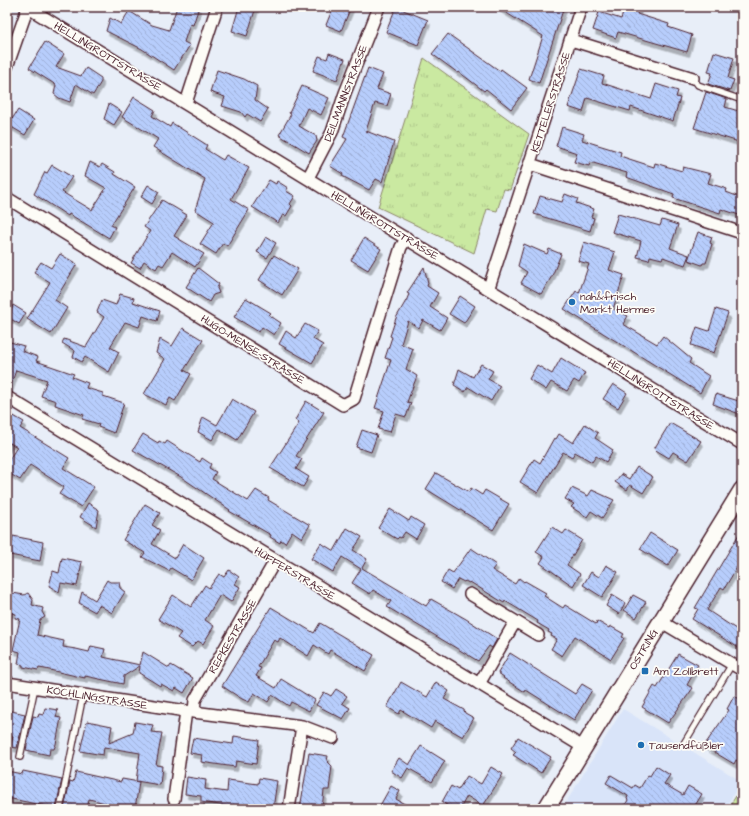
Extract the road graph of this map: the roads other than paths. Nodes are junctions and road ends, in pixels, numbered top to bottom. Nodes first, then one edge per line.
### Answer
1 (28, 7) edge
2 (217, 7) edge
3 (379, 7) edge
4 (581, 7) edge
5 (571, 40) junction
6 (7, 67) edge
7 (693, 78) joint
8 (742, 100) edge
9 (186, 103) junction
10 (530, 164) junction
11 (308, 178) junction
12 (7, 198) edge
13 (742, 233) edge
14 (407, 238) junction
15 (488, 287) junction
16 (7, 396) edge
17 (742, 444) edge
18 (742, 490) edge
19 (275, 561) junction
20 (470, 594) dead end
21 (660, 621) junction
22 (515, 622) junction
23 (538, 636) dead end
24 (732, 664) junction
25 (742, 670) edge
26 (7, 683) edge
27 (479, 684) junction
28 (35, 687) junction
29 (83, 695) junction
30 (190, 712) junction
31 (302, 726) junction
32 (333, 738) dead end
33 (683, 745) dead end
34 (583, 748) junction
35 (20, 757) dead end
36 (174, 799) dead end
37 (60, 809) edge
38 (289, 809) edge
39 (546, 809) edge

1 - 6 street
1 - 9 street, HELLINGROTTSTRASSE
2 - 9 street
3 - 11 street, DEILMANNSTRASSE
4 - 5 street, KETTELERSTRASSE
5 - 7 street, KETTELERSTRASSE
5 - 10 street, KETTELERSTRASSE
7 - 8 lane
9 - 11 street, HELLINGROTTSTRASSE
10 - 13 street, KETTELERSTRASSE
10 - 15 street, KETTELERSTRASSE
11 - 14 street, HELLINGROTTSTRASSE
12 - 14 street, HUGO-MENSE-STRASSE
14 - 15 street, HELLINGROTTSTRASSE
15 - 17 street, HELLINGROTTSTRASSE
16 - 19 street, HÜFFERSTRASSE
18 - 21 street, OSTRING
19 - 27 street, HÜFFERSTRASSE
19 - 30 street, REPKESTRASSE
20 - 22 street
21 - 24 street
21 - 34 street, OSTRING
22 - 23 street
22 - 27 street
24 - 25 street
24 - 33 lane
26 - 28 street, KÖCHLINGSTRASSE
27 - 34 street, HÜFFERSTRASSE
28 - 29 street, KÖCHLINGSTRASSE
28 - 35 lane
29 - 30 street, KÖCHLINGSTRASSE
29 - 37 lane
30 - 31 street, KÖCHLINGSTRASSE
30 - 36 street
31 - 32 street, KÖCHLINGSTRASSE
31 - 38 street
34 - 39 street, OSTRING

